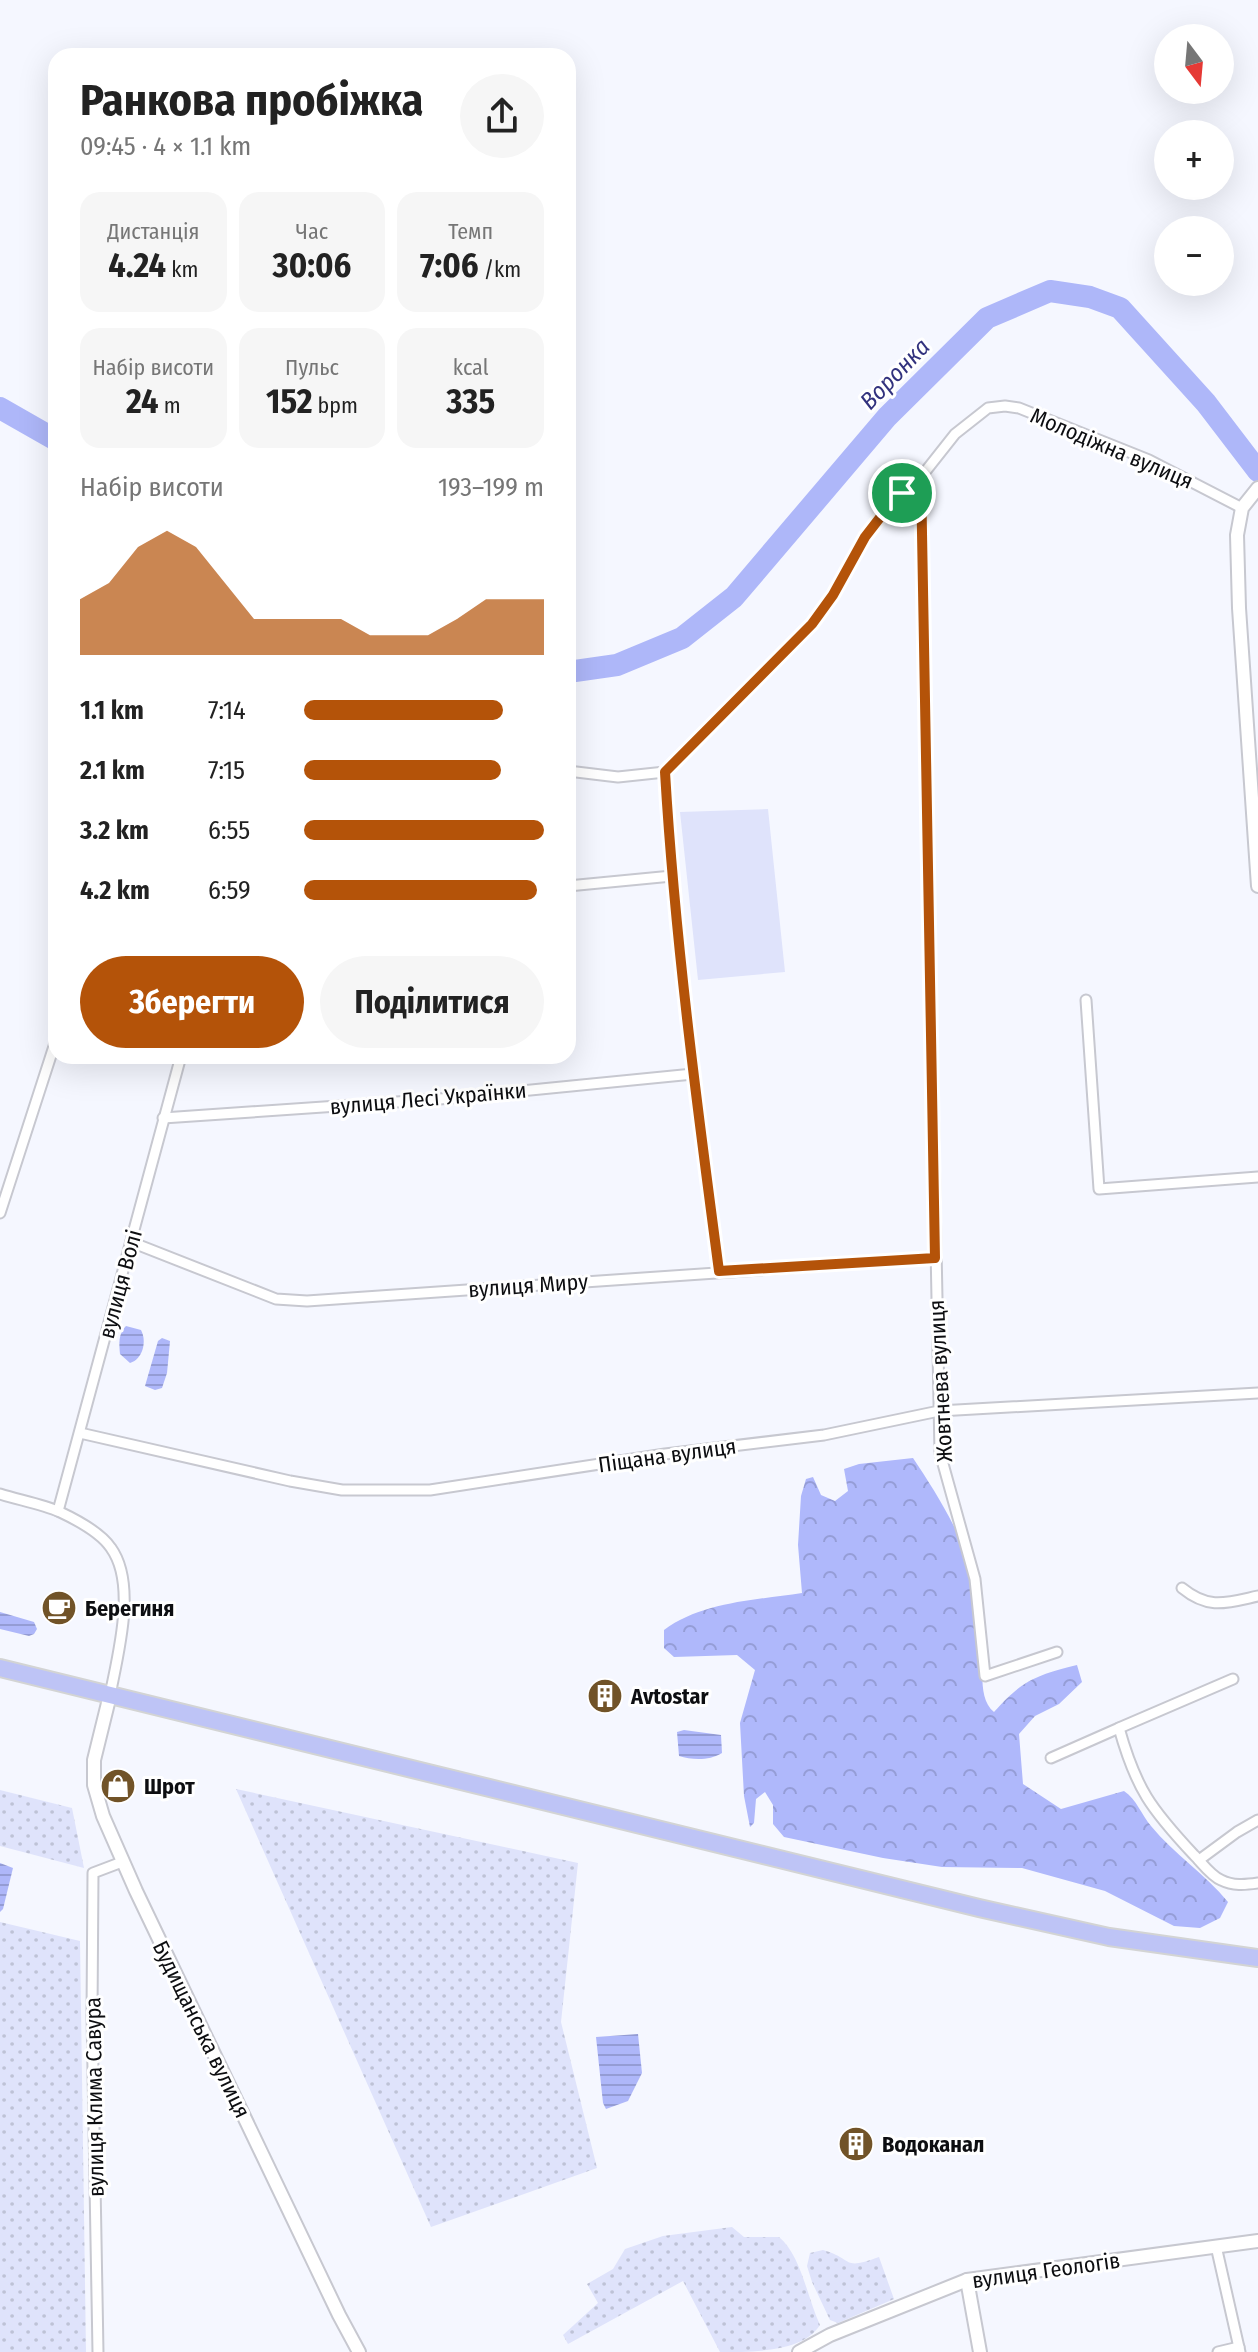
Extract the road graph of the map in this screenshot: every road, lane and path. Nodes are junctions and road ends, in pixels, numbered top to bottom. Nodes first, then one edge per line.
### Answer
1 (921, 477) junction
2 (1257, 489) edge
3 (1242, 508) junction
4 (576, 772) edge
5 (665, 772) junction
6 (672, 876) junction
7 (576, 885) edge
8 (1258, 886) edge
9 (1086, 1000) dead end
10 (48, 1064) edge
11 (179, 1064) edge
12 (693, 1074) junction
13 (163, 1118) junction
14 (1258, 1177) edge
15 (0, 1213) edge
16 (131, 1242) junction
17 (935, 1258) junction
18 (719, 1271) junction
19 (1258, 1393) edge
20 (939, 1411) junction
21 (80, 1433) junction
22 (0, 1494) edge
23 (58, 1511) junction
24 (1182, 1588) dead end
25 (1258, 1596) edge
26 (1057, 1652) dead end
27 (0, 1668) edge
28 (1233, 1679) dead end
29 (110, 1695) junction
30 (1119, 1728) junction
31 (1051, 1758) dead end
32 (1258, 1820) edge
33 (1199, 1860) junction
34 (122, 1862) junction
35 (1258, 1883) edge
36 (1258, 1958) edge
37 (1258, 2241) edge
38 (1216, 2246) junction
39 (967, 2280) junction
40 (1239, 2349) edge
41 (98, 2352) edge
42 (359, 2352) edge
43 (799, 2352) edge
44 (980, 2352) edge
45 (1218, 2352) edge

1 - 3 street, Молодіжна вулиця
1 - 5 street, Молодіжна вулиця
1 - 17 street, Жовтнева вулиця
2 - 3 street
3 - 8 street
4 - 5 street
5 - 6 street
6 - 7 street
6 - 12 street
9 - 14 street
10 - 15 street
11 - 13 street, вулиця Волі
12 - 13 street, вулиця Лесі Українки
12 - 18 street
13 - 16 street, вулиця Волі
16 - 18 street, вулиця Миру
16 - 21 street, вулиця Волі
17 - 18 street, вулиця Миру
17 - 20 street, Жовтнева вулиця
19 - 20 street, Піщана вулиця
20 - 21 street, Піщана вулиця
20 - 26 street, Жовтнева вулиця
21 - 23 street, вулиця Волі
22 - 23 street
23 - 29 street
24 - 25 street
27 - 29 highway
28 - 30 street
29 - 34 street, Будищанська вулиця
29 - 36 highway
30 - 31 street
30 - 33 street
32 - 33 street
33 - 35 street
34 - 41 street, вулиця Клима Савура
34 - 42 street, Будищанська вулиця
37 - 38 street, вулиця Геологів
38 - 39 street, вулиця Геологів
38 - 40 street
39 - 43 street, вулиця Геологів
39 - 44 street
40 - 45 street

